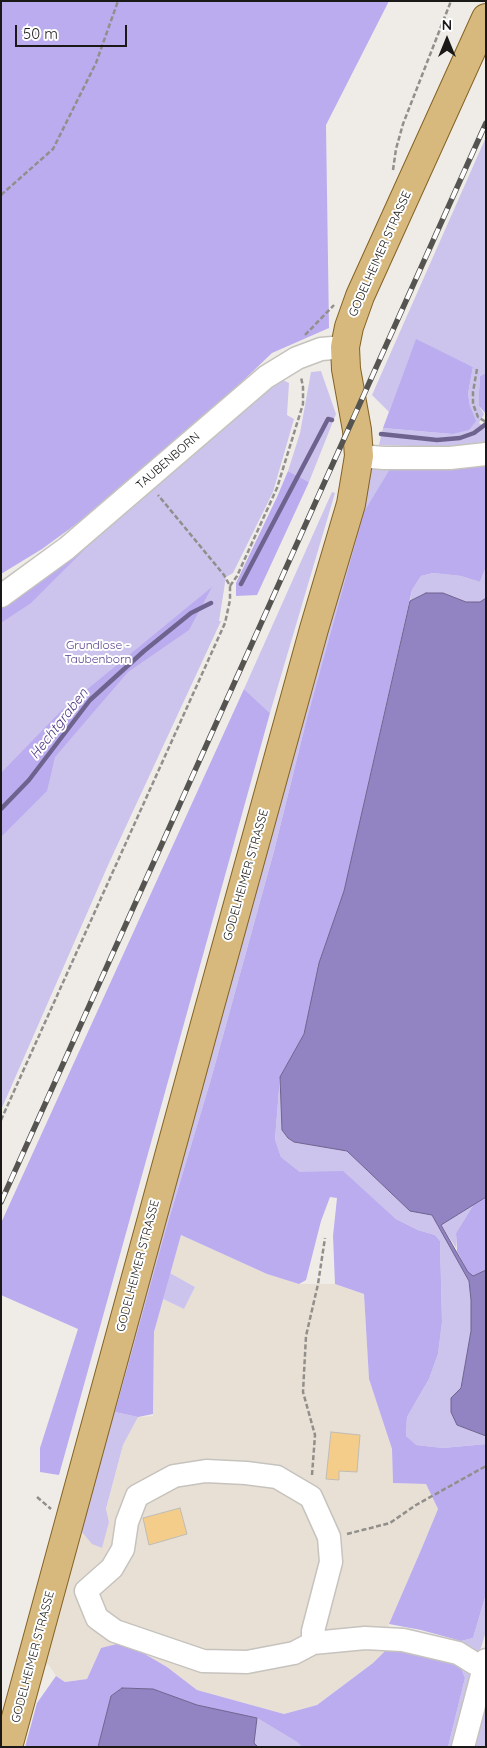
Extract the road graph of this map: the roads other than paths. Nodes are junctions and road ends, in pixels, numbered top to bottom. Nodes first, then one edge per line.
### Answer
1 (486, 18) edge
2 (345, 347) junction
3 (486, 454) edge
4 (359, 456) junction
5 (1, 596) edge
6 (53, 1582) junction
7 (86, 1591) junction
8 (313, 1643) junction
9 (485, 1664) edge
10 (8, 1747) edge
11 (463, 1747) edge

1 - 2 main road, GODELHEIMER STRASSE
2 - 4 main road, GODELHEIMER STRASSE
2 - 5 lane, TAUBENBORN
3 - 4 lane
4 - 6 main road, GODELHEIMER STRASSE
6 - 7 lane
6 - 10 main road, GODELHEIMER STRASSE
7 - 8 lane
7 - 8 lane
8 - 9 lane
9 - 11 lane

